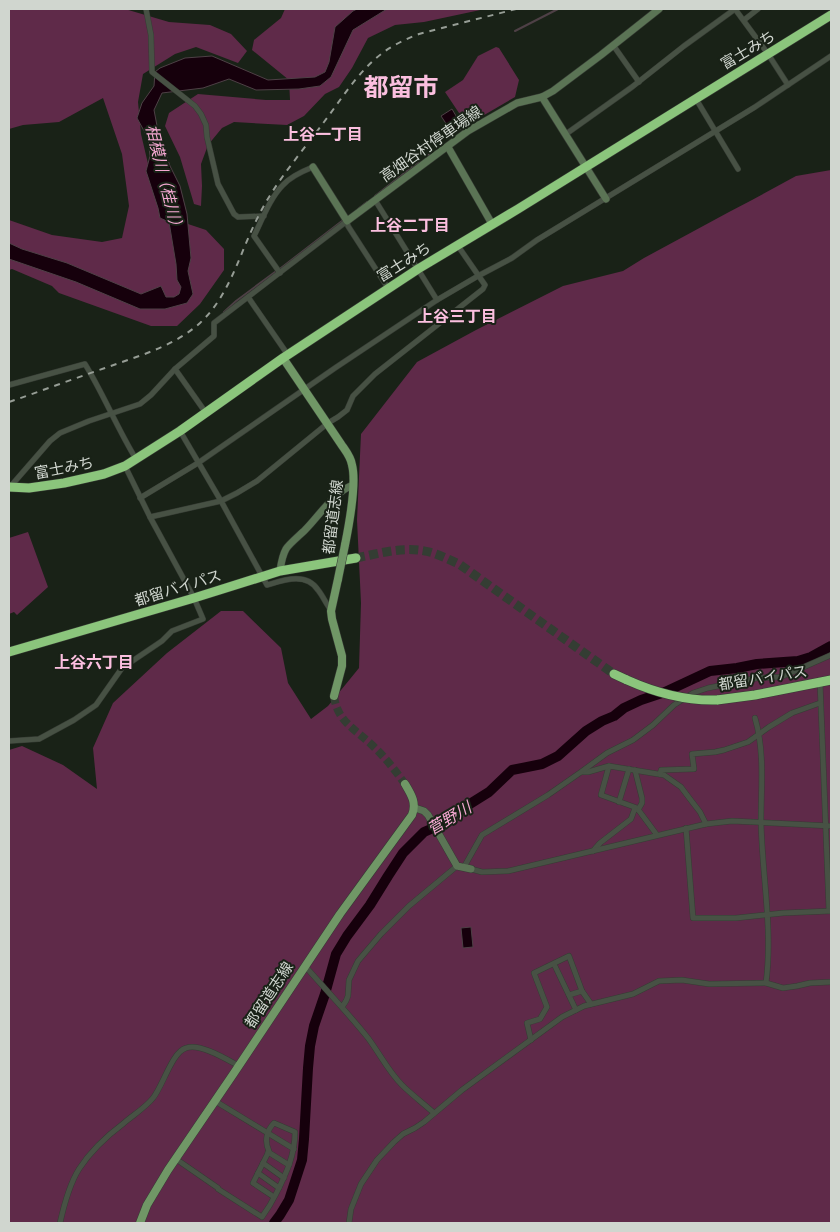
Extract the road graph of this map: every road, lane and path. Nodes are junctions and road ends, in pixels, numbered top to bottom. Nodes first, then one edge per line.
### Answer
1 (146, 9) edge
2 (658, 9) edge
3 (735, 9) edge
4 (758, 9) edge
5 (831, 15) edge
6 (744, 20) junction
7 (613, 46) junction
8 (768, 54) junction
9 (831, 56) edge
10 (639, 82) junction
11 (788, 85) junction
12 (542, 97) junction
13 (696, 99) junction
14 (716, 131) junction
15 (566, 134) junction
16 (448, 147) junction
17 (586, 167) junction
18 (314, 168) joint
19 (738, 169) dead end
20 (606, 199) junction
21 (375, 200) junction
22 (264, 216) junction
23 (347, 221) junction
24 (492, 224) junction
25 (458, 246) junction
26 (418, 268) junction
27 (280, 273) junction
28 (478, 276) junction
29 (388, 288) junction
30 (248, 297) junction
31 (438, 300) junction
32 (285, 356) junction
33 (175, 370) junction
34 (9, 385) edge
35 (304, 389) junction
36 (112, 413) junction
37 (206, 413) junction
38 (328, 423) junction
39 (180, 431) junction
40 (136, 459) junction
41 (198, 463) junction
42 (125, 466) junction
43 (353, 485) junction
44 (9, 487) edge
45 (140, 498) junction
46 (221, 501) junction
47 (150, 517) junction
48 (356, 558) tunnel mouth
49 (280, 572) junction
50 (262, 577) junction
51 (194, 598) junction
52 (331, 611) junction
53 (9, 652) edge
54 (831, 655) edge
55 (614, 674) tunnel mouth
56 (831, 680) edge
57 (820, 682) junction
58 (334, 696) tunnel mouth
59 (820, 703) junction
60 (755, 718) dead end
61 (760, 734) junction
62 (9, 741) edge
63 (609, 766) junction
64 (632, 770) junction
65 (581, 772) junction
66 (660, 774) junction
67 (405, 784) tunnel mouth
68 (619, 802) junction
69 (415, 808) junction
70 (636, 809) junction
71 (761, 822) junction
72 (706, 824) junction
73 (829, 826) edge
74 (686, 828) junction
75 (657, 835) junction
76 (593, 851) junction
77 (464, 867) junction
78 (830, 911) edge
79 (767, 915) junction
80 (554, 964) junction
81 (305, 966) junction
82 (831, 982) edge
83 (766, 983) junction
84 (582, 991) junction
85 (569, 996) junction
86 (591, 1004) junction
87 (342, 1007) junction
88 (576, 1010) junction
89 (531, 1040) junction
90 (239, 1066) junction
91 (215, 1101) junction
92 (434, 1113) junction
93 (269, 1133) junction
94 (294, 1149) junction
95 (268, 1152) junction
96 (176, 1159) junction
97 (263, 1163) junction
98 (289, 1166) junction
99 (258, 1173) junction
100 (284, 1178) junction
101 (279, 1188) junction
102 (274, 1197) junction
103 (60, 1223) edge
104 (140, 1223) edge
105 (349, 1223) edge

1 - 22 street
2 - 7 main road, 高畑谷村停車場線
3 - 6 street
3 - 10 street
4 - 6 street
5 - 8 highway, 富士みち
6 - 8 street
7 - 10 street
7 - 12 main road, 高畑谷村停車場線
8 - 11 street
8 - 13 highway, 富士みち
9 - 11 street
10 - 15 street
11 - 14 street
12 - 15 main road
12 - 16 main road, 高畑谷村停車場線
13 - 14 street
13 - 17 highway, 富士みち
14 - 19 street
14 - 20 street
15 - 17 main road
16 - 21 main road, 高畑谷村停車場線
16 - 24 main road
17 - 20 main road
17 - 24 highway, 富士みち
18 - 22 street
18 - 23 main road
20 - 28 street
21 - 23 main road, 高畑谷村停車場線
21 - 26 street
22 - 27 street
23 - 27 street
23 - 29 street
24 - 25 highway, 富士みち
25 - 26 highway, 富士みち
25 - 28 street
26 - 29 highway, 富士みち
26 - 31 street
27 - 30 street
28 - 31 street
28 - 38 street
29 - 32 highway, 富士みち
30 - 32 street
30 - 33 street
31 - 35 street
32 - 35 main road, 都留道志線
32 - 37 highway, 富士みち
33 - 36 street
33 - 37 street
34 - 36 street
35 - 38 main road, 都留道志線
35 - 41 street
36 - 40 street
36 - 44 street
37 - 39 highway, 富士みち
38 - 43 main road, 都留道志線
38 - 46 street
39 - 40 highway, 富士みち
39 - 41 street
40 - 42 highway, 富士みち
41 - 45 street
41 - 46 street
42 - 44 highway, 富士みち
42 - 45 street
43 - 49 main road
43 - 52 main road, 都留道志線, bridge
45 - 47 street
46 - 47 street
46 - 50 street
47 - 51 street
48 - 49 highway, 都留バイパス
49 - 50 highway, 都留バイパス
50 - 51 highway, 都留バイパス
50 - 52 street
51 - 53 highway, 都留バイパス
51 - 62 street
52 - 58 main road, 都留道志線
54 - 65 street
55 - 57 highway, 都留バイパス, bridge
56 - 57 highway, 都留バイパス
57 - 59 street
59 - 61 street
59 - 73 street
60 - 61 street
61 - 66 street
61 - 71 street
63 - 64 street
63 - 65 street
63 - 68 street
64 - 66 street
64 - 68 street
64 - 70 street
65 - 77 street
66 - 72 street
67 - 69 main road
68 - 70 street
69 - 77 main road
69 - 81 main road, 都留道志線
70 - 75 street
70 - 76 street
71 - 72 street
71 - 73 street
71 - 79 street
72 - 74 street
73 - 78 street
74 - 75 street
74 - 79 street
75 - 76 street
76 - 77 street
77 - 87 street
78 - 79 street
79 - 83 street
80 - 84 street
80 - 85 street
80 - 89 street
81 - 87 street
81 - 90 main road, 都留道志線
82 - 83 street
83 - 86 street
84 - 85 street
84 - 86 street
85 - 88 street
86 - 88 street
87 - 92 street
88 - 89 street
89 - 92 street
90 - 91 main road, 都留道志線
90 - 103 street
91 - 93 street
91 - 96 main road, 都留道志線
92 - 105 street
93 - 94 street
93 - 94 street
93 - 95 street
94 - 98 street
95 - 97 street
95 - 98 street
96 - 102 street
96 - 104 main road, 都留道志線
97 - 99 street
97 - 100 street
98 - 100 street
99 - 101 street
99 - 102 street
100 - 101 street
101 - 102 street

